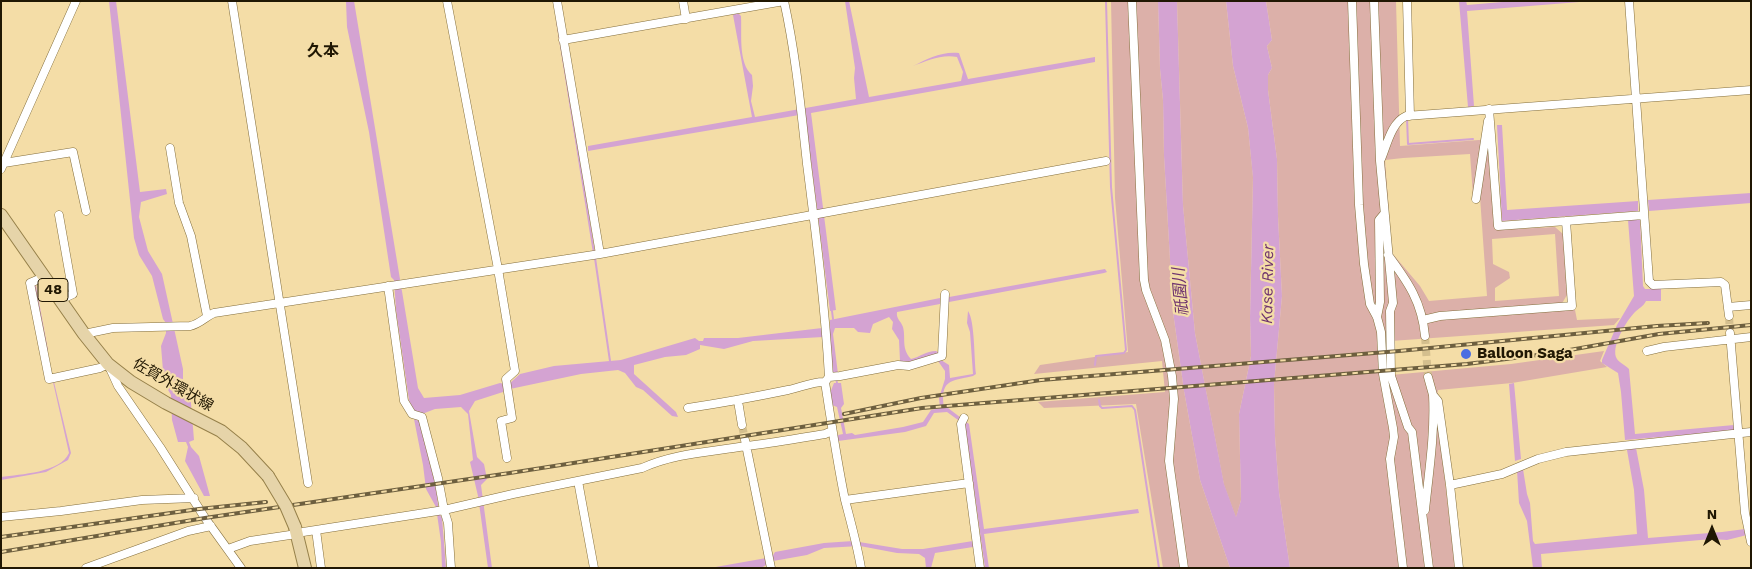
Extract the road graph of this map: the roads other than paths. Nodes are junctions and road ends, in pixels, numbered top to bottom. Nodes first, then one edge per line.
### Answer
1 (76, 1) edge
2 (232, 1) edge
3 (447, 1) edge
4 (557, 1) edge
5 (683, 1) edge
6 (784, 1) edge
7 (1132, 1) edge
8 (1352, 1) edge
9 (1374, 1) edge
10 (1407, 1) edge
11 (1629, 1) edge
12 (686, 19) junction
13 (563, 40) junction
14 (1751, 90) edge
15 (1636, 99) junction
16 (1489, 109) junction
17 (1410, 116) junction
18 (170, 148) dead end
19 (1106, 161) dead end
20 (1380, 161) junction
21 (3, 166) edge
22 (1476, 199) dead end
23 (86, 211) dead end
24 (1640, 211) junction
25 (815, 213) junction
26 (1, 214) edge
27 (1384, 214) junction
28 (59, 215) dead end
29 (1566, 221) junction
30 (1387, 253) junction
31 (600, 254) junction
32 (498, 269) junction
33 (44, 277) junction
34 (391, 285) junction
35 (945, 298) dead end
36 (60, 300) junction
37 (280, 303) junction
38 (1751, 305) edge
39 (1728, 307) junction
40 (207, 316) junction
41 (1729, 316) tunnel mouth
42 (1377, 318) junction
43 (1424, 320) junction
44 (84, 334) junction
45 (1425, 336) tunnel mouth
46 (1731, 336) junction
47 (1751, 337) edge
48 (1647, 351) dead end
49 (108, 364) junction
50 (1428, 377) tunnel mouth
51 (832, 378) junction
52 (1433, 395) junction
53 (738, 401) junction
54 (688, 408) dead end
55 (962, 421) dead end
56 (742, 425) tunnel mouth
57 (1739, 429) junction
58 (832, 431) junction
59 (1751, 432) edge
60 (745, 443) junction
61 (507, 458) dead end
62 (578, 481) junction
63 (968, 483) junction
64 (308, 484) dead end
65 (1450, 485) junction
66 (194, 498) junction
67 (846, 500) junction
68 (440, 510) junction
69 (1748, 514) edge
70 (1, 517) edge
71 (1424, 522) junction
72 (211, 526) junction
73 (316, 530) junction
74 (296, 531) junction
75 (1749, 535) edge
76 (228, 549) junction
77 (770, 562) edge
78 (86, 568) edge
79 (241, 568) edge
80 (305, 568) edge
81 (322, 568) edge
82 (451, 568) edge
83 (594, 568) edge
84 (861, 568) edge
85 (980, 568) edge
86 (1184, 568) edge
87 (1403, 568) edge
88 (1429, 568) edge
89 (1459, 568) edge

1 - 21 street
2 - 37 street
3 - 32 street
4 - 13 street
5 - 12 street
6 - 12 street
6 - 25 street
7 - 86 street
8 - 42 street
9 - 20 street
10 - 17 street
11 - 15 street
12 - 13 street
13 - 31 street
14 - 15 street
15 - 16 street
15 - 24 street
16 - 17 street
16 - 22 street
16 - 29 street
17 - 20 street
18 - 40 street
19 - 25 street
20 - 27 street
21 - 23 street
24 - 29 street
24 - 39 street
25 - 31 street
25 - 51 street
26 - 33 main road, 佐賀外環状線 / 48
27 - 30 street
27 - 42 street
28 - 36 street
29 - 43 street
30 - 43 street
30 - 71 street
31 - 32 street
32 - 34 street
32 - 61 street
33 - 36 main road, 佐賀外環状線 / 48
33 - 49 street
34 - 37 street
34 - 68 street
35 - 51 street
36 - 44 main road, 佐賀外環状線 / 48
37 - 40 street
37 - 64 street
38 - 39 street
39 - 41 street
40 - 44 street
42 - 87 street
43 - 45 street
44 - 49 main road, 佐賀外環状線 / 48
46 - 47 street
46 - 48 street
46 - 57 street
49 - 66 street
49 - 74 main road, 佐賀外環状線 / 48, bridge
50 - 52 street
51 - 53 street
51 - 58 street
52 - 65 street
52 - 71 street
53 - 54 street
53 - 56 street
55 - 63 street
57 - 59 street
57 - 65 street
57 - 69 street
58 - 60 street
58 - 67 street
60 - 62 street
60 - 77 street
62 - 68 street
62 - 83 street
63 - 67 street
63 - 85 street
65 - 89 street
66 - 70 street
66 - 72 street
67 - 84 street
68 - 73 street
68 - 82 street
69 - 75 street
71 - 88 street
72 - 76 street
72 - 78 street
73 - 74 street
73 - 81 street
74 - 76 street
74 - 80 main road, 48
76 - 79 street

